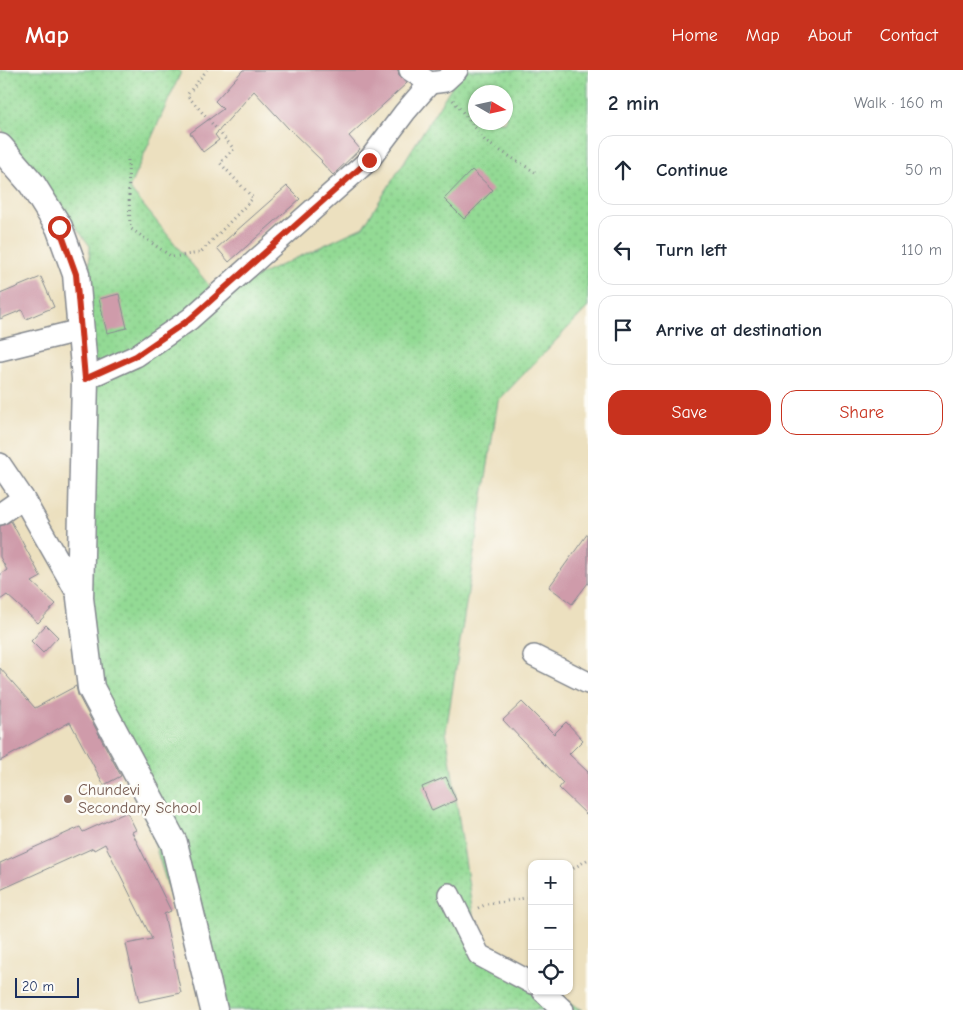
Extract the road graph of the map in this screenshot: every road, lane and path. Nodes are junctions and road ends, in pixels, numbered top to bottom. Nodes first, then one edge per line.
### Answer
1 (207, 70) edge
2 (410, 70) edge
3 (444, 78) edge
4 (0, 147) edge
5 (128, 160) dead end
6 (536, 172) dead end
7 (80, 330) junction
8 (0, 350) edge
9 (85, 379) junction
10 (0, 464) edge
11 (23, 498) junction
12 (0, 514) edge
13 (80, 598) junction
14 (534, 656) dead end
15 (588, 683) edge
16 (588, 862) edge
17 (573, 869) edge
18 (449, 894) dead end
19 (528, 898) edge
20 (458, 915) junction
21 (528, 981) edge
22 (547, 995) edge
23 (214, 1010) edge
24 (563, 1010) edge

1 - 5 path
2 - 3 street
3 - 6 path
3 - 9 street
4 - 7 street
7 - 8 street
7 - 9 street
9 - 13 street
10 - 11 street
11 - 12 street
11 - 13 street
13 - 23 street
14 - 15 street
16 - 17 path
18 - 20 street
19 - 20 path
20 - 21 street
22 - 24 street

